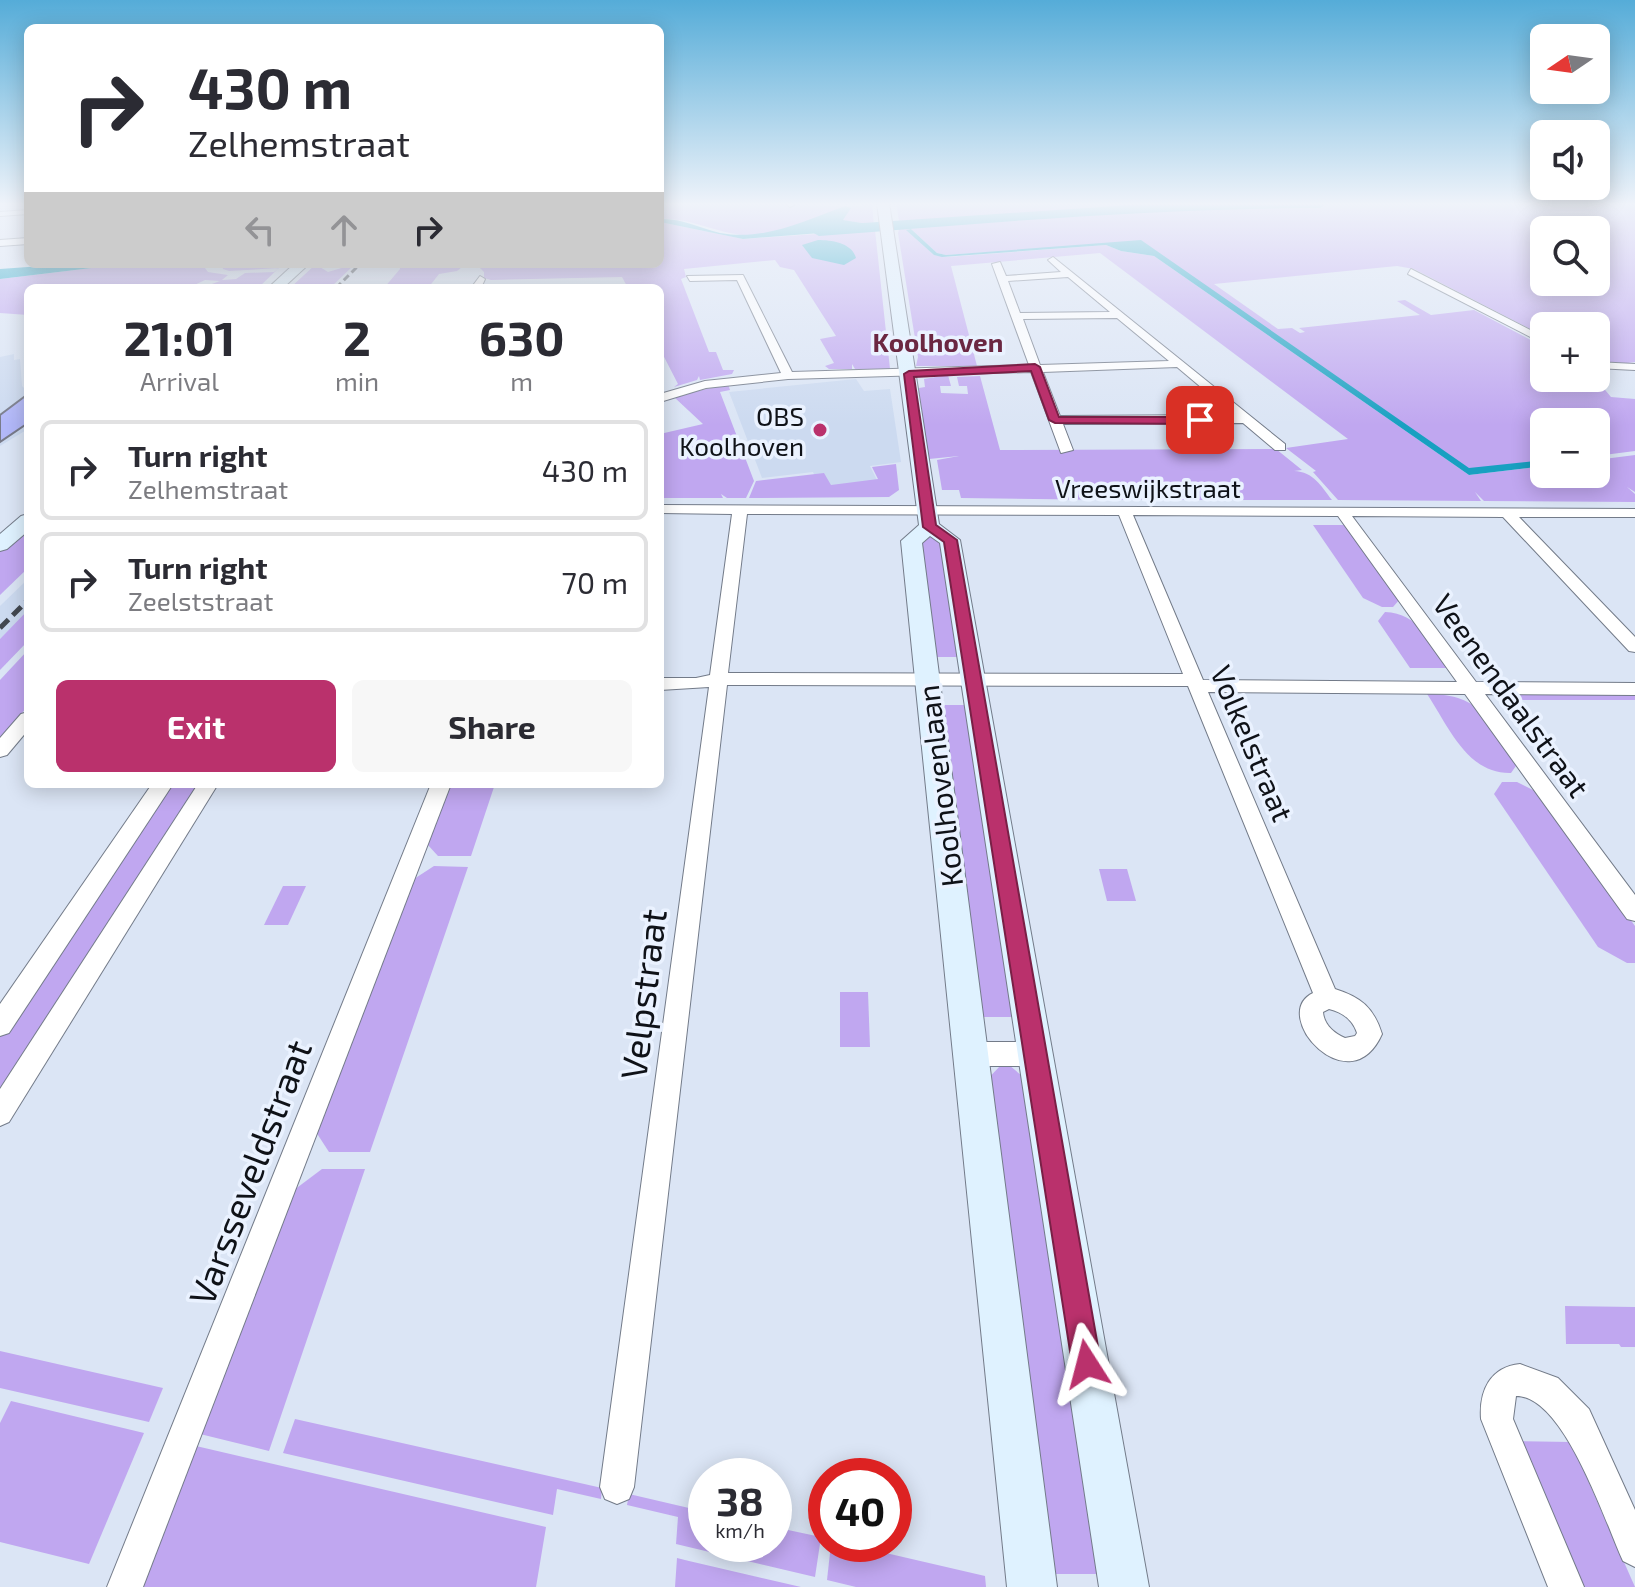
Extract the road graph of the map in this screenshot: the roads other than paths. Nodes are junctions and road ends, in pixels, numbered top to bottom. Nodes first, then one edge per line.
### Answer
1 (737, 277) edge
2 (740, 277) edge
3 (894, 277) edge
4 (1028, 277) edge
5 (1073, 277) edge
6 (1421, 277) edge
7 (690, 278) dead end
8 (1002, 279) joint
9 (1119, 315) junction
10 (1016, 316) junction
11 (1530, 334) edge
12 (1179, 364) junction
13 (1610, 366) edge
14 (1035, 367) junction
15 (1635, 367) edge
16 (909, 374) junction
17 (788, 376) junction
18 (664, 397) edge
19 (1245, 419) junction
20 (1055, 420) junction
21 (1280, 447) dead end
22 (1066, 450) dead end
23 (664, 509) edge
24 (740, 510) junction
25 (1124, 511) junction
26 (1342, 512) junction
27 (1506, 512) junction
28 (1635, 513) edge
29 (17, 518) edge
30 (928, 519) junction
31 (0, 545) edge
32 (1635, 647) edge
33 (717, 679) junction
34 (927, 681) junction
35 (974, 681) junction
36 (1196, 683) junction
37 (664, 684) edge
38 (1472, 687) junction
39 (1635, 689) edge
40 (24, 723) edge
41 (0, 750) edge
42 (160, 788) edge
43 (205, 788) edge
44 (439, 788) edge
45 (1635, 912) edge
46 (1327, 998) dead end
47 (0, 1025) edge
48 (971, 1054) junction
49 (1036, 1054) junction
50 (0, 1113) edge
51 (617, 1487) dead end
52 (1635, 1549) edge
53 (125, 1587) edge
54 (1032, 1587) edge
55 (1124, 1587) edge
56 (1566, 1587) edge

1 - 7 street
2 - 17 street
3 - 16 street
4 - 8 street
5 - 9 street
6 - 11 street
8 - 10 street
9 - 10 street
9 - 12 street
10 - 14 street
12 - 14 street
12 - 19 street
13 - 15 street
14 - 16 street
14 - 20 street
16 - 17 street
16 - 30 street
17 - 18 street
19 - 20 street
19 - 21 street
20 - 22 street
23 - 24 street, Vreeswijkstraat
24 - 30 street, Vreeswijkstraat
24 - 33 street, Velpstraat
25 - 26 street, Vreeswijkstraat
25 - 30 street, Vreeswijkstraat
25 - 36 street, Volkelstraat
26 - 27 street, Vreeswijkstraat
26 - 38 street, Veenendaalstraat
27 - 28 street, Vreeswijkstraat
27 - 32 street
29 - 31 street
30 - 34 street, Koolhovenlaan
30 - 35 street, Koolhovenlaan
33 - 34 street
33 - 37 street
33 - 51 street, Velpstraat
34 - 35 street
34 - 48 street, Koolhovenlaan
35 - 36 street
35 - 49 street, Koolhovenlaan
36 - 38 street
36 - 46 street, Volkelstraat
38 - 39 street
38 - 45 street, Veenendaalstraat
40 - 41 street
42 - 47 street
43 - 50 street
44 - 53 street, Varsseveldstraat
48 - 49 street
48 - 54 street, Koolhovenlaan
49 - 55 street, Koolhovenlaan
52 - 56 street

